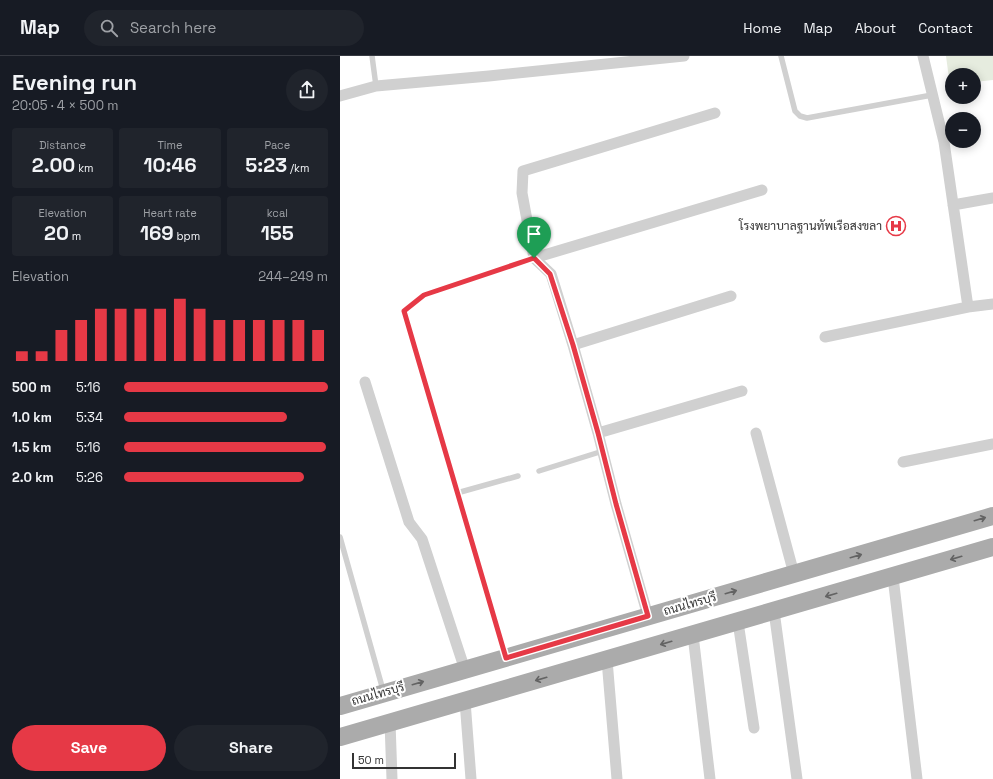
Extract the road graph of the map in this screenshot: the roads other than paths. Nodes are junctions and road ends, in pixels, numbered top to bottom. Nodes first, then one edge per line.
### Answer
1 (372, 56) edge
2 (684, 56) edge
3 (781, 56) edge
4 (923, 56) edge
5 (376, 86) junction
6 (932, 95) junction
7 (340, 96) edge
8 (715, 113) dead end
9 (762, 190) dead end
10 (993, 198) edge
11 (953, 205) junction
12 (534, 258) junction
13 (731, 296) dead end
14 (993, 304) edge
15 (968, 307) junction
16 (825, 338) dead end
17 (573, 345) junction
18 (365, 382) dead end
19 (742, 391) dead end
20 (598, 433) junction
21 (756, 434) dead end
22 (993, 444) edge
23 (603, 451) junction
24 (903, 462) dead end
25 (539, 471) dead end
26 (518, 476) dead end
27 (458, 493) junction
28 (993, 516) edge
29 (340, 537) edge
30 (993, 547) edge
31 (794, 574) junction
32 (893, 576) junction
33 (774, 611) junction
34 (648, 616) junction
35 (738, 622) junction
36 (692, 635) junction
37 (506, 658) junction
38 (606, 660) junction
39 (465, 670) junction
40 (383, 692) junction
41 (465, 701) junction
42 (340, 706) edge
43 (390, 722) junction
44 (754, 728) dead end
45 (340, 737) edge
46 (392, 779) edge
47 (471, 779) edge
48 (617, 779) edge
49 (710, 779) edge
50 (797, 779) edge
51 (917, 779) edge

1 - 5 lane
2 - 5 street
3 - 6 lane
4 - 6 street
5 - 7 street
6 - 11 street
8 - 12 street
9 - 12 street
10 - 11 street
11 - 15 street
12 - 17 street
12 - 27 lane
13 - 17 street
14 - 15 street
15 - 16 street
17 - 20 street
18 - 39 street
19 - 20 street
20 - 23 street
21 - 31 street
22 - 24 street
23 - 25 lane
23 - 34 street
26 - 27 lane
27 - 37 lane
31 -> 28 main road, ถนนไทรบุรี
29 - 40 lane
30 -> 32 main road
34 -> 31 main road, ถนนไทรบุรี
32 -> 33 main road
32 - 51 street
33 - 35 main road
33 - 50 street
34 - 37 main road, ถนนไทรบุรี
35 - 36 main road
35 - 44 street
36 -> 38 main road
36 - 49 street
37 - 39 main road, ถนนไทรบุรี
38 -> 41 main road
38 - 48 street
40 -> 39 main road, ถนนไทรบุรี
40 - 42 main road, ถนนไทรบุรี
41 - 43 main road
41 - 47 street
43 - 45 main road
43 - 46 street

